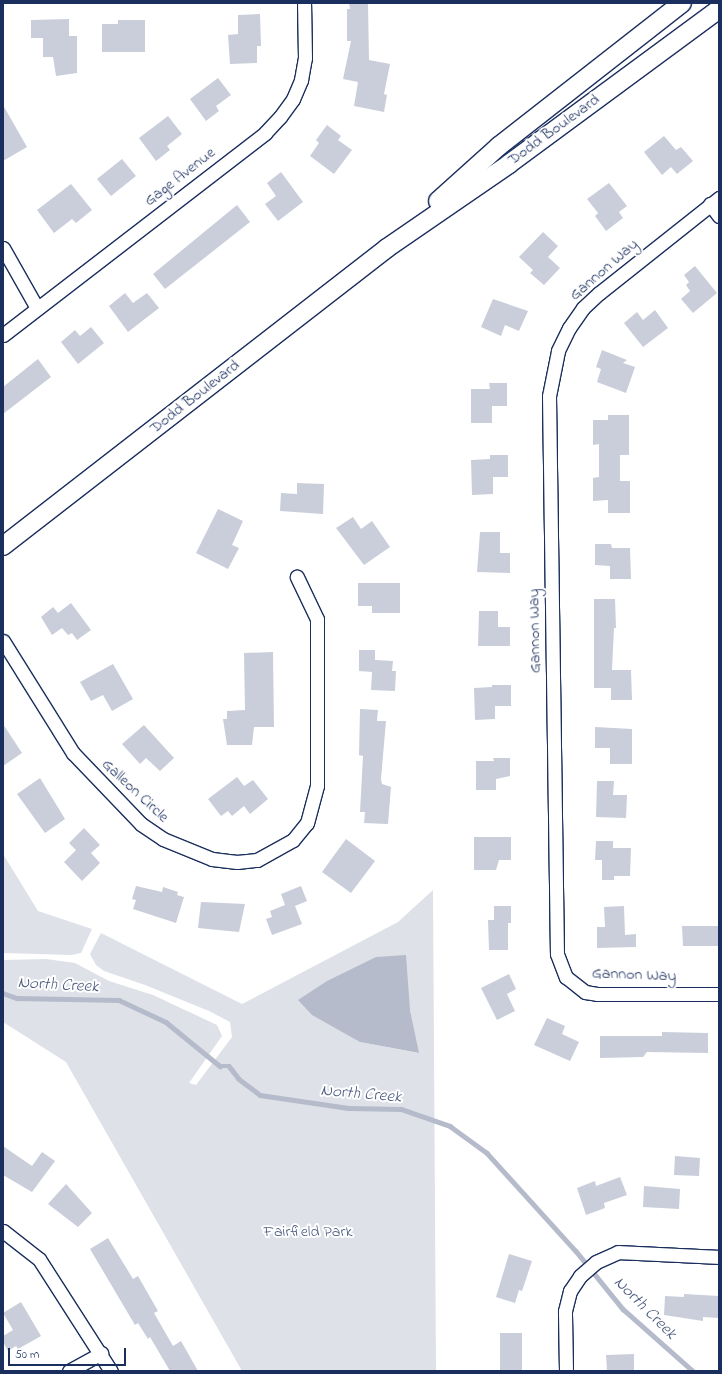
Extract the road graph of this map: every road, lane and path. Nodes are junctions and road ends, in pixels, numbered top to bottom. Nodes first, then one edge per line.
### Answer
1 (304, 3) edge
2 (682, 3) edge
3 (719, 9) edge
4 (715, 201) edge
5 (719, 216) edge
6 (3, 248) edge
7 (387, 248) junction
8 (37, 308) junction
9 (3, 335) edge
10 (3, 546) edge
11 (297, 577) dead end
12 (3, 641) edge
13 (719, 994) edge
14 (3, 1231) edge
15 (719, 1257) edge
16 (101, 1353) junction
17 (69, 1371) edge
18 (111, 1371) edge
19 (566, 1371) edge

1 - 8 street, Gage Avenue
2 - 7 street, Dodd Boulevard
3 - 7 street, Dodd Boulevard
4 - 5 street
4 - 13 street, Gannon Way
6 - 8 street
7 - 10 street, Dodd Boulevard
8 - 9 street, Gage Avenue
11 - 12 street, Galleon Circle
14 - 16 street
15 - 19 street
16 - 17 street
16 - 18 street

